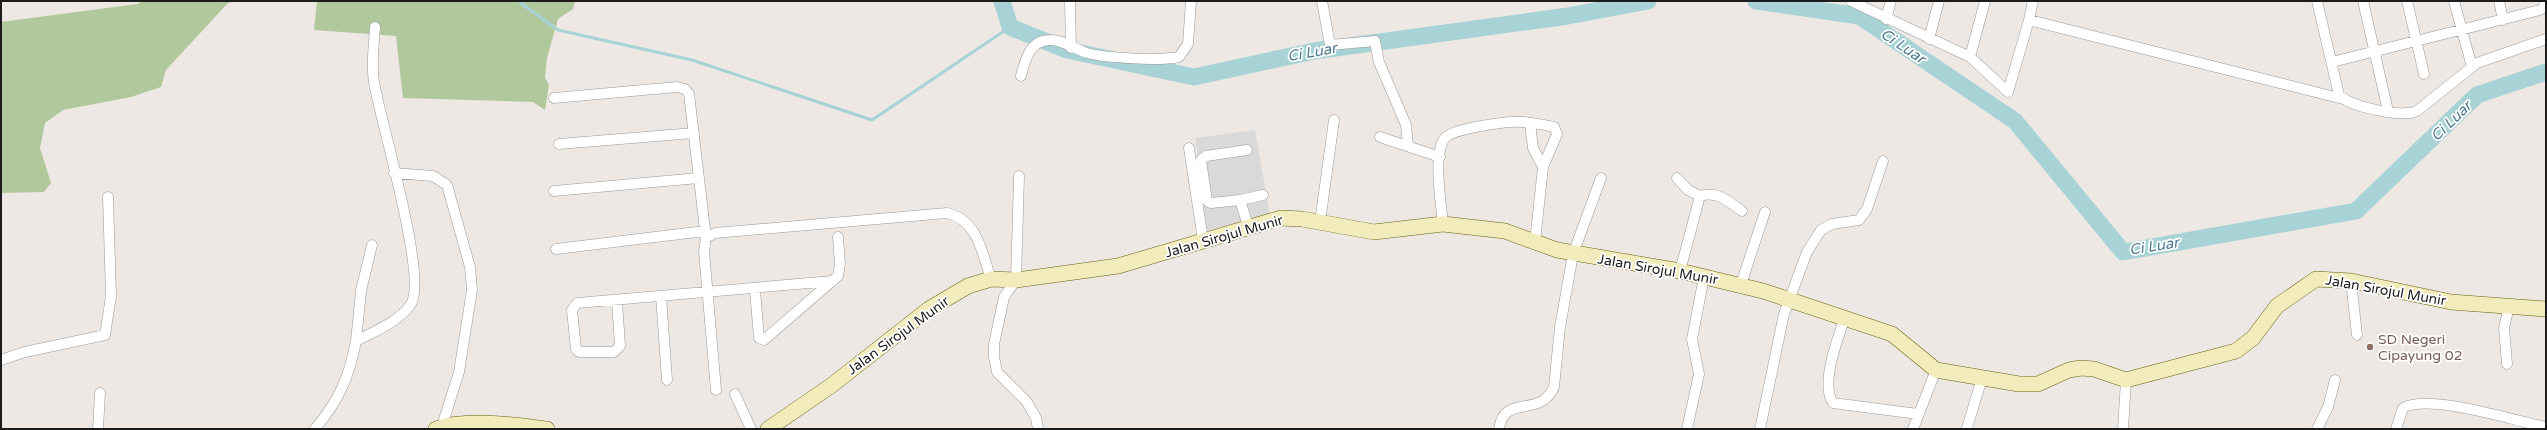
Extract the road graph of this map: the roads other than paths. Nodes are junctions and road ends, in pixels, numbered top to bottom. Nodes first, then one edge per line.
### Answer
1 (1070, 1) edge
2 (1191, 1) edge
3 (1322, 1) edge
4 (1851, 1) edge
5 (1891, 1) edge
6 (1939, 1) edge
7 (1985, 1) edge
8 (2033, 1) edge
9 (2317, 1) edge
10 (2363, 1) edge
11 (2407, 1) edge
12 (2454, 1) edge
13 (2499, 1) edge
14 (2545, 1) edge
15 (1886, 19) junction
16 (2029, 20) junction
17 (2503, 20) junction
18 (375, 27) dead end
19 (2462, 31) junction
20 (1929, 39) junction
21 (2546, 39) edge
22 (2416, 41) junction
23 (1071, 48) junction
24 (2376, 51) junction
25 (1970, 57) junction
26 (2332, 62) junction
27 (2472, 67) junction
28 (2424, 74) dead end
29 (1021, 76) dead end
30 (554, 98) dead end
31 (2343, 99) junction
32 (2388, 111) junction
33 (1334, 120) dead end
34 (1530, 123) junction
35 (694, 134) junction
36 (1380, 137) dead end
37 (559, 144) dead end
38 (1408, 146) junction
39 (1189, 148) dead end
40 (1247, 150) dead end
41 (1440, 157) junction
42 (1882, 161) dead end
43 (1543, 167) junction
44 (394, 173) junction
45 (1019, 176) dead end
46 (699, 178) junction
47 (1601, 178) dead end
48 (1677, 178) dead end
49 (554, 191) dead end
50 (1263, 195) dead end
51 (1700, 196) junction
52 (108, 197) dead end
53 (1240, 200) junction
54 (1742, 211) dead end
55 (1765, 212) dead end
56 (1320, 222) junction
57 (1443, 224) junction
58 (1248, 226) junction
59 (706, 234) junction
60 (838, 237) dead end
61 (1202, 240) junction
62 (1535, 242) junction
63 (372, 245) dead end
64 (556, 249) dead end
65 (1573, 254) junction
66 (1680, 271) junction
67 (1704, 277) junction
68 (991, 279) junction
69 (1016, 280) junction
70 (833, 281) junction
71 (2351, 281) junction
72 (1741, 284) junction
73 (803, 285) junction
74 (755, 290) junction
75 (706, 293) junction
76 (662, 296) junction
77 (1788, 300) junction
78 (617, 301) junction
79 (805, 305) junction
80 (2509, 306) junction
81 (2546, 309) edge
82 (1845, 318) junction
83 (2357, 335) dead end
84 (356, 341) junction
85 (1, 360) edge
86 (2507, 364) dead end
87 (1936, 370) junction
88 (1982, 378) junction
89 (667, 380) dead end
90 (2126, 380) junction
91 (2335, 380) dead end
92 (716, 390) dead end
93 (100, 393) dead end
94 (735, 394) dead end
95 (1918, 414) junction
96 (2546, 427) edge
97 (440, 428) edge
98 (1967, 428) edge
99 (98, 429) edge
100 (315, 429) edge
101 (547, 429) edge
102 (750, 429) edge
103 (768, 429) edge
104 (1038, 429) edge
105 (1499, 429) edge
106 (1687, 429) edge
107 (1760, 429) edge
108 (1913, 429) edge
109 (2123, 429) edge
110 (2317, 429) edge
111 (2396, 429) edge

1 - 23 street
2 - 23 street
3 - 38 street
4 - 15 street
5 - 15 street
6 - 20 street
7 - 25 street
8 - 16 street
9 - 26 street
10 - 24 street
11 - 22 street
12 - 19 street
13 - 17 street
14 - 17 street
15 - 20 street
16 - 25 street
16 - 31 street
17 - 19 street
18 - 44 street
19 - 22 street
19 - 27 street
20 - 25 street
21 - 27 street
22 - 24 street
22 - 28 street
23 - 29 street
24 - 26 street
24 - 32 street
26 - 31 street
27 - 32 street
30 - 35 street
31 - 32 street
33 - 56 street
34 - 41 street
34 - 43 street
34 - 43 street
35 - 37 street
35 - 46 street
36 - 38 street
38 - 41 street
39 - 61 street
40 - 53 street
41 - 57 street
42 - 77 street
43 - 62 street
44 - 84 street
44 - 97 street
45 - 69 street
46 - 49 street
46 - 59 street
47 - 65 street
48 - 51 street
50 - 53 street
51 - 54 street
51 - 66 street
52 - 85 street
53 - 58 street
55 - 72 street
56 - 57 street, Jalan Sirojul Munir
56 - 58 street, Jalan Sirojul Munir
57 - 62 street, Jalan Sirojul Munir
58 - 61 street, Jalan Sirojul Munir
59 - 64 street
59 - 68 street
59 - 75 street
60 - 70 street
61 - 69 street, Jalan Sirojul Munir
62 - 65 street, Jalan Sirojul Munir
63 - 84 street
65 - 66 street, Jalan Sirojul Munir
65 - 105 street
66 - 67 street, Jalan Sirojul Munir
67 - 72 street, Jalan Sirojul Munir
67 - 106 street
68 - 69 street, Jalan Sirojul Munir
68 - 103 street, Jalan Sirojul Munir
69 - 104 street
70 - 73 street
70 - 79 street
71 - 80 street, Jalan Sirojul Munir
71 - 83 street
71 - 90 street, Jalan Sirojul Munir
72 - 77 street, Jalan Sirojul Munir
73 - 74 street
73 - 79 street
74 - 75 street
74 - 79 street
75 - 76 street
75 - 92 street
76 - 78 street
76 - 89 street
77 - 82 street, Jalan Sirojul Munir
77 - 107 street
78 - 78 street
80 - 81 street, Jalan Sirojul Munir
80 - 86 street
82 - 87 street, Jalan Sirojul Munir
82 - 95 street
84 - 100 street
87 - 88 street, Jalan Sirojul Munir
87 - 95 street
88 - 90 street, Jalan Sirojul Munir
88 - 98 street
90 - 109 street
91 - 110 street
93 - 99 street
94 - 102 street
95 - 108 street
96 - 111 street
97 - 101 street

